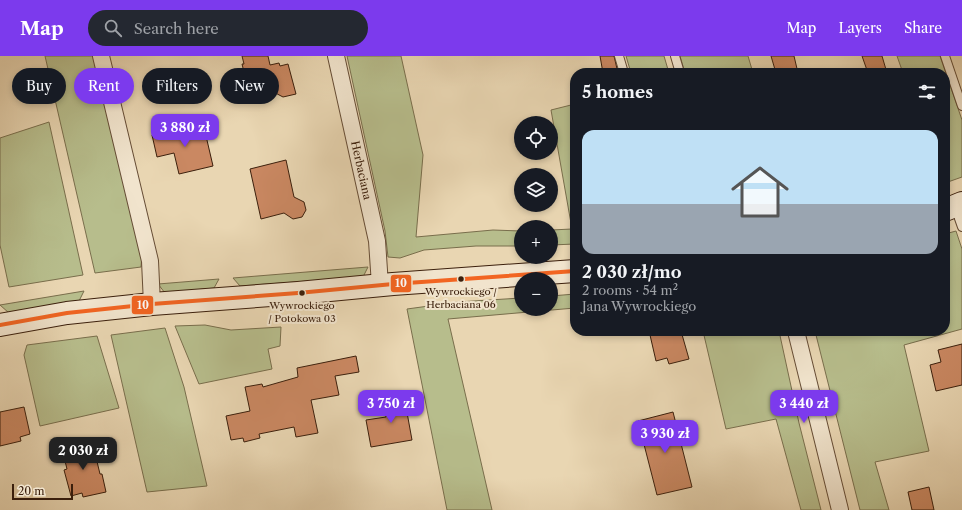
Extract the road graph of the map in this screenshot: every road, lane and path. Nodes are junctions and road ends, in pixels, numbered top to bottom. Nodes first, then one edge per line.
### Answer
1 (101, 56) edge
2 (336, 56) edge
3 (619, 56) edge
4 (675, 56) edge
5 (945, 56) edge
6 (623, 68) edge
7 (679, 68) edge
8 (949, 68) edge
9 (950, 71) edge
10 (962, 106) edge
11 (954, 206) edge
12 (962, 227) edge
13 (570, 271) edge
14 (380, 285) junction
15 (152, 304) junction
16 (0, 324) edge
17 (797, 336) edge
18 (840, 510) edge

1 - 15 street
2 - 14 street, Herbaciana
3 - 6 lane
4 - 7 lane
5 - 8 lane
9 - 10 lane
11 - 12 lane
13 - 14 street
14 - 15 street
15 - 16 street
17 - 18 street

